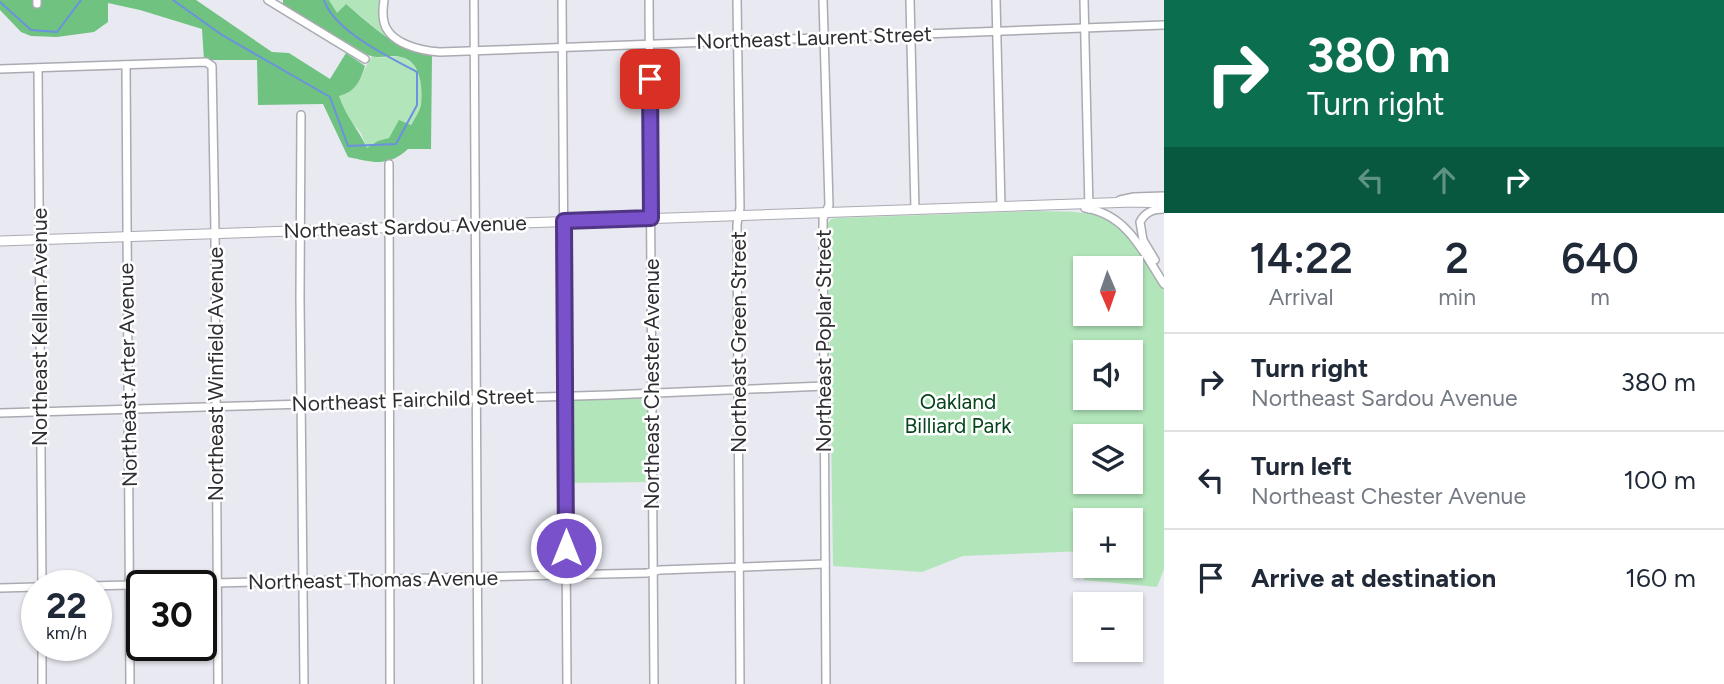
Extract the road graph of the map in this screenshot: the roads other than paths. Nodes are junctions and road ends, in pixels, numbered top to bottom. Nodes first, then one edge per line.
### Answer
1 (269, 0) edge
2 (384, 0) edge
3 (474, 0) edge
4 (562, 0) edge
5 (649, 0) edge
6 (737, 0) edge
7 (823, 0) edge
8 (910, 0) edge
9 (996, 0) edge
10 (1084, 0) edge
11 (1164, 25) edge
12 (1084, 28) junction
13 (997, 31) junction
14 (911, 34) junction
15 (824, 38) junction
16 (737, 41) junction
17 (649, 44) junction
18 (562, 48) junction
19 (475, 52) junction
20 (365, 59) dead end
21 (126, 65) junction
22 (38, 68) junction
23 (0, 69) edge
24 (301, 115) dead end
25 (389, 163) dead end
26 (1164, 196) edge
27 (1104, 203) junction
28 (1164, 203) edge
29 (1089, 206) junction
30 (1001, 207) junction
31 (1164, 209) edge
32 (915, 210) junction
33 (826, 212) junction
34 (738, 215) junction
35 (651, 218) junction
36 (564, 221) junction
37 (477, 224) junction
38 (388, 227) junction
39 (302, 230) junction
40 (215, 233) junction
41 (126, 237) junction
42 (40, 240) junction
43 (0, 241) edge
44 (1164, 276) edge
45 (1164, 284) edge
46 (825, 386) junction
47 (738, 389) junction
48 (652, 393) junction
49 (565, 396) junction
50 (477, 398) junction
51 (389, 401) junction
52 (303, 404) junction
53 (216, 406) junction
54 (128, 409) junction
55 (41, 411) junction
56 (0, 413) edge
57 (825, 564) junction
58 (740, 567) junction
59 (39, 570) edge
60 (130, 570) edge
61 (653, 572) junction
62 (567, 575) junction
63 (478, 577) junction
64 (390, 579) junction
65 (304, 582) junction
66 (218, 583) junction
67 (21, 587) edge
68 (0, 588) edge
69 (42, 661) edge
70 (130, 661) edge
71 (42, 684) edge
72 (130, 684) edge
73 (218, 684) edge
74 (304, 684) edge
75 (390, 684) edge
76 (478, 684) edge
77 (567, 684) edge
78 (654, 684) edge
79 (740, 684) edge
80 (827, 684) edge

1 - 20 street
2 - 19 street, Northeast Laurent Street
3 - 19 street
4 - 18 street
5 - 17 street, Northeast Chester Avenue
6 - 16 street, Northeast Green Street
7 - 15 street, Northeast Poplar Street
8 - 14 street
9 - 13 street
10 - 12 street
11 - 12 street, Northeast Laurent Street
12 - 13 street, Northeast Laurent Street
12 - 29 street
13 - 14 street, Northeast Laurent Street
13 - 30 street
14 - 15 street, Northeast Laurent Street
14 - 32 street
15 - 16 street, Northeast Laurent Street
15 - 33 street, Northeast Poplar Street
16 - 17 street, Northeast Laurent Street
16 - 34 street, Northeast Green Street
17 - 18 street, Northeast Laurent Street
17 - 35 street, Northeast Chester Avenue
18 - 19 street, Northeast Laurent Street
18 - 36 street
19 - 37 street
21 - 22 street
21 - 40 street, Northeast Winfield Avenue
21 - 41 street, Northeast Arter Avenue
22 - 23 street
22 - 42 street, Northeast Kellam Avenue
24 - 39 street
25 - 38 street
26 - 27 street, Northeast Sardou Avenue
27 - 28 main road, Northeast Sardou Avenue
27 - 29 main road, Northeast Sardou Avenue
29 - 30 main road, Northeast Sardou Avenue
29 - 45 street
30 - 32 main road, Northeast Sardou Avenue
31 - 44 street
32 - 33 main road, Northeast Sardou Avenue
33 - 34 main road, Northeast Sardou Avenue
33 - 46 street, Northeast Poplar Street
34 - 35 main road, Northeast Sardou Avenue
34 - 47 street, Northeast Green Street
35 - 36 main road, Northeast Sardou Avenue
35 - 48 street, Northeast Chester Avenue
36 - 37 main road, Northeast Sardou Avenue
36 - 49 street
37 - 38 main road, Northeast Sardou Avenue
37 - 50 street
38 - 39 main road, Northeast Sardou Avenue
38 - 51 street
39 - 40 main road, Northeast Sardou Avenue
39 - 52 street
40 - 41 main road, Northeast Sardou Avenue
40 - 53 street, Northeast Winfield Avenue
41 - 42 main road, Northeast Sardou Avenue
41 - 54 street, Northeast Arter Avenue
42 - 43 main road, Northeast Sardou Avenue
42 - 55 street, Northeast Kellam Avenue
46 - 47 street, Northeast Fairchild Street
46 - 57 street, Northeast Poplar Street
47 - 48 street, Northeast Fairchild Street
47 - 58 street, Northeast Green Street
48 - 49 street, Northeast Fairchild Street
48 - 61 street, Northeast Chester Avenue
49 - 50 street, Northeast Fairchild Street
49 - 62 street
50 - 51 street, Northeast Fairchild Street
50 - 63 street
51 - 52 street, Northeast Fairchild Street
51 - 64 street
52 - 53 street, Northeast Fairchild Street
52 - 65 street
53 - 54 street, Northeast Fairchild Street
53 - 66 street, Northeast Winfield Avenue
54 - 55 street, Northeast Fairchild Street
54 - 60 street, Northeast Arter Avenue
55 - 56 street, Northeast Fairchild Street
55 - 59 street, Northeast Kellam Avenue
57 - 58 street, Northeast Thomas Avenue
57 - 80 street, Northeast Poplar Street
58 - 61 street, Northeast Thomas Avenue
58 - 79 street, Northeast Green Street
61 - 62 street, Northeast Thomas Avenue
61 - 78 street, Northeast Chester Avenue
62 - 63 street, Northeast Thomas Avenue
62 - 77 street
63 - 64 street, Northeast Thomas Avenue
63 - 76 street
64 - 65 street, Northeast Thomas Avenue
64 - 75 street
65 - 66 street, Northeast Thomas Avenue
65 - 74 street
66 - 73 street, Northeast Winfield Avenue
67 - 68 street
69 - 71 street
70 - 72 street, Northeast Arter Avenue

